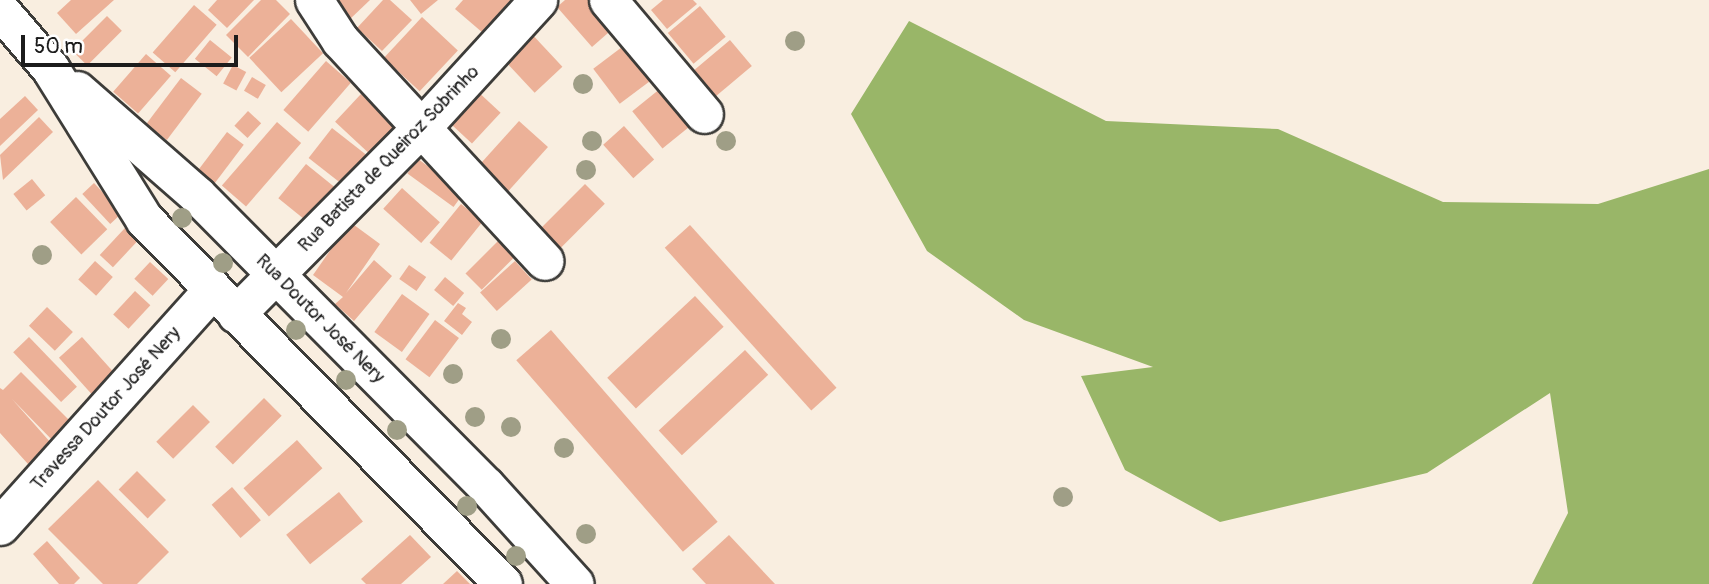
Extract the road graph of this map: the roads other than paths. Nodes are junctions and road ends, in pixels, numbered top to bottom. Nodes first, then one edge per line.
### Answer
1 (314, 0) edge
2 (538, 0) edge
3 (608, 0) edge
4 (0, 10) edge
5 (50, 68) junction
6 (704, 114) dead end
7 (420, 129) junction
8 (545, 261) dead end
9 (277, 276) junction
10 (224, 302) junction
11 (443, 443) junction
12 (405, 483) junction
13 (3, 518) edge
14 (572, 583) edge
15 (503, 584) edge

1 - 7 street
2 - 7 street, Rua Batista de Queiroz Sobrinho
3 - 6 street
4 - 5 street, Rua Doutor José Nery
5 - 9 street, Rua Doutor José Nery
5 - 10 street, Rua Doutor José Nery
7 - 8 street
7 - 9 street, Rua Batista de Queiroz Sobrinho
9 - 10 street, Rua Batista de Queiroz Sobrinho
9 - 11 street, Rua Doutor José Nery
10 - 12 street, Rua Doutor José Nery
10 - 13 street, Travessa Doutor José Nery
11 - 12 street
11 - 14 street, Rua Doutor José Nery
12 - 15 street, Rua Doutor José Nery

